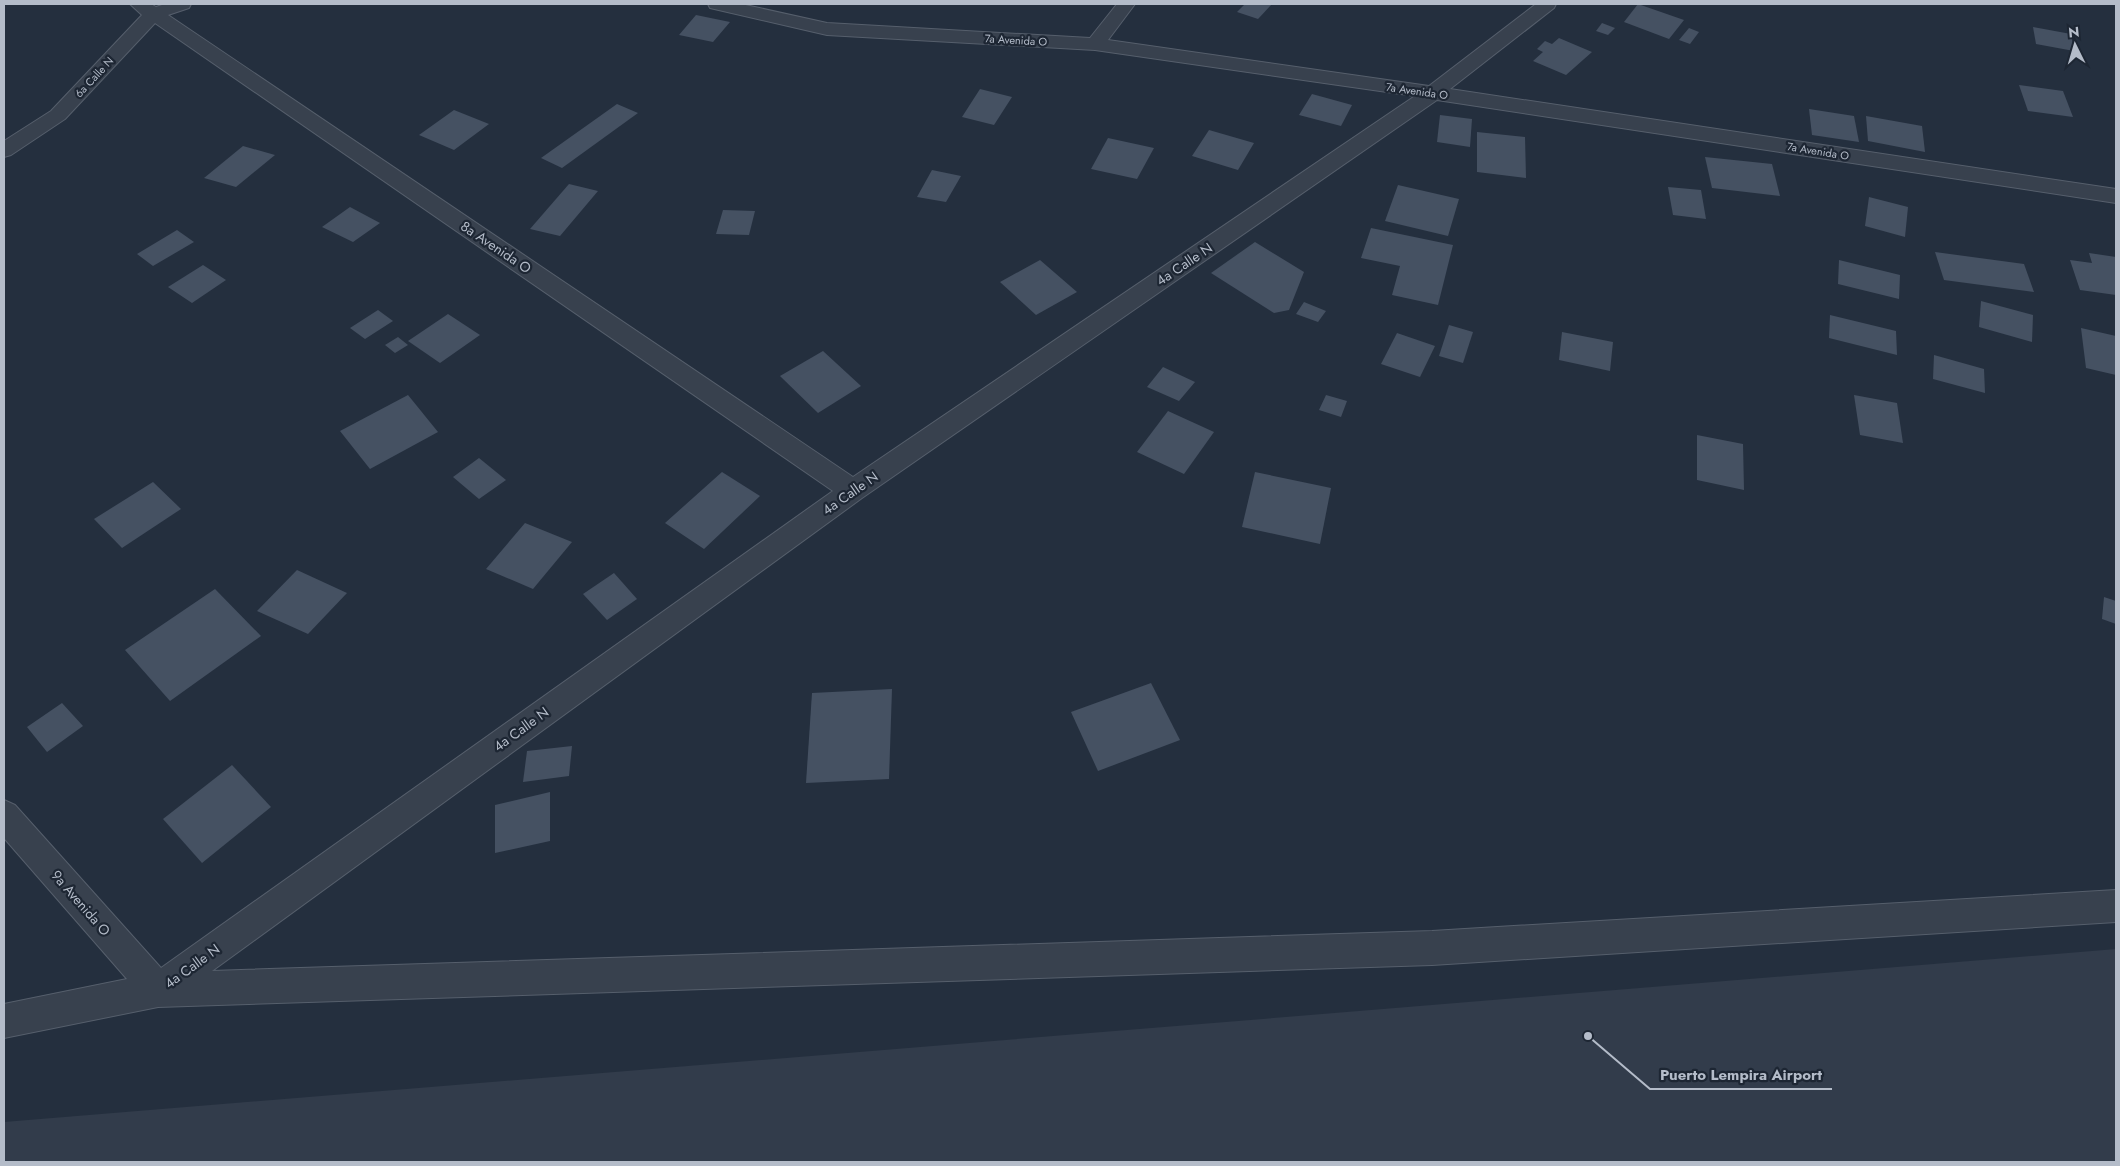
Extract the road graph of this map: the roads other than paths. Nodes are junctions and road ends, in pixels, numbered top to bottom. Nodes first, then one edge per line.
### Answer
1 (182, 4) edge
2 (717, 4) edge
3 (1126, 4) edge
4 (1547, 4) edge
5 (146, 9) edge
6 (1095, 44) junction
7 (1433, 93) junction
8 (4, 150) edge
9 (2116, 196) edge
10 (853, 491) junction
11 (4, 815) edge
12 (2116, 906) edge
13 (158, 990) junction
14 (4, 1021) edge

1 - 5 street, 6a Calle N
2 - 6 street, 7a Avenida O
3 - 6 street
4 - 7 street, 4a Calle N
5 - 8 street, 6a Calle N
5 - 10 street, 8a Avenida O
6 - 7 street, 7a Avenida O
7 - 9 street, 7a Avenida O
7 - 10 street, 4a Calle N
10 - 13 street, 4a Calle N
11 - 13 street, 9a Avenida O
12 - 13 street
13 - 14 street

